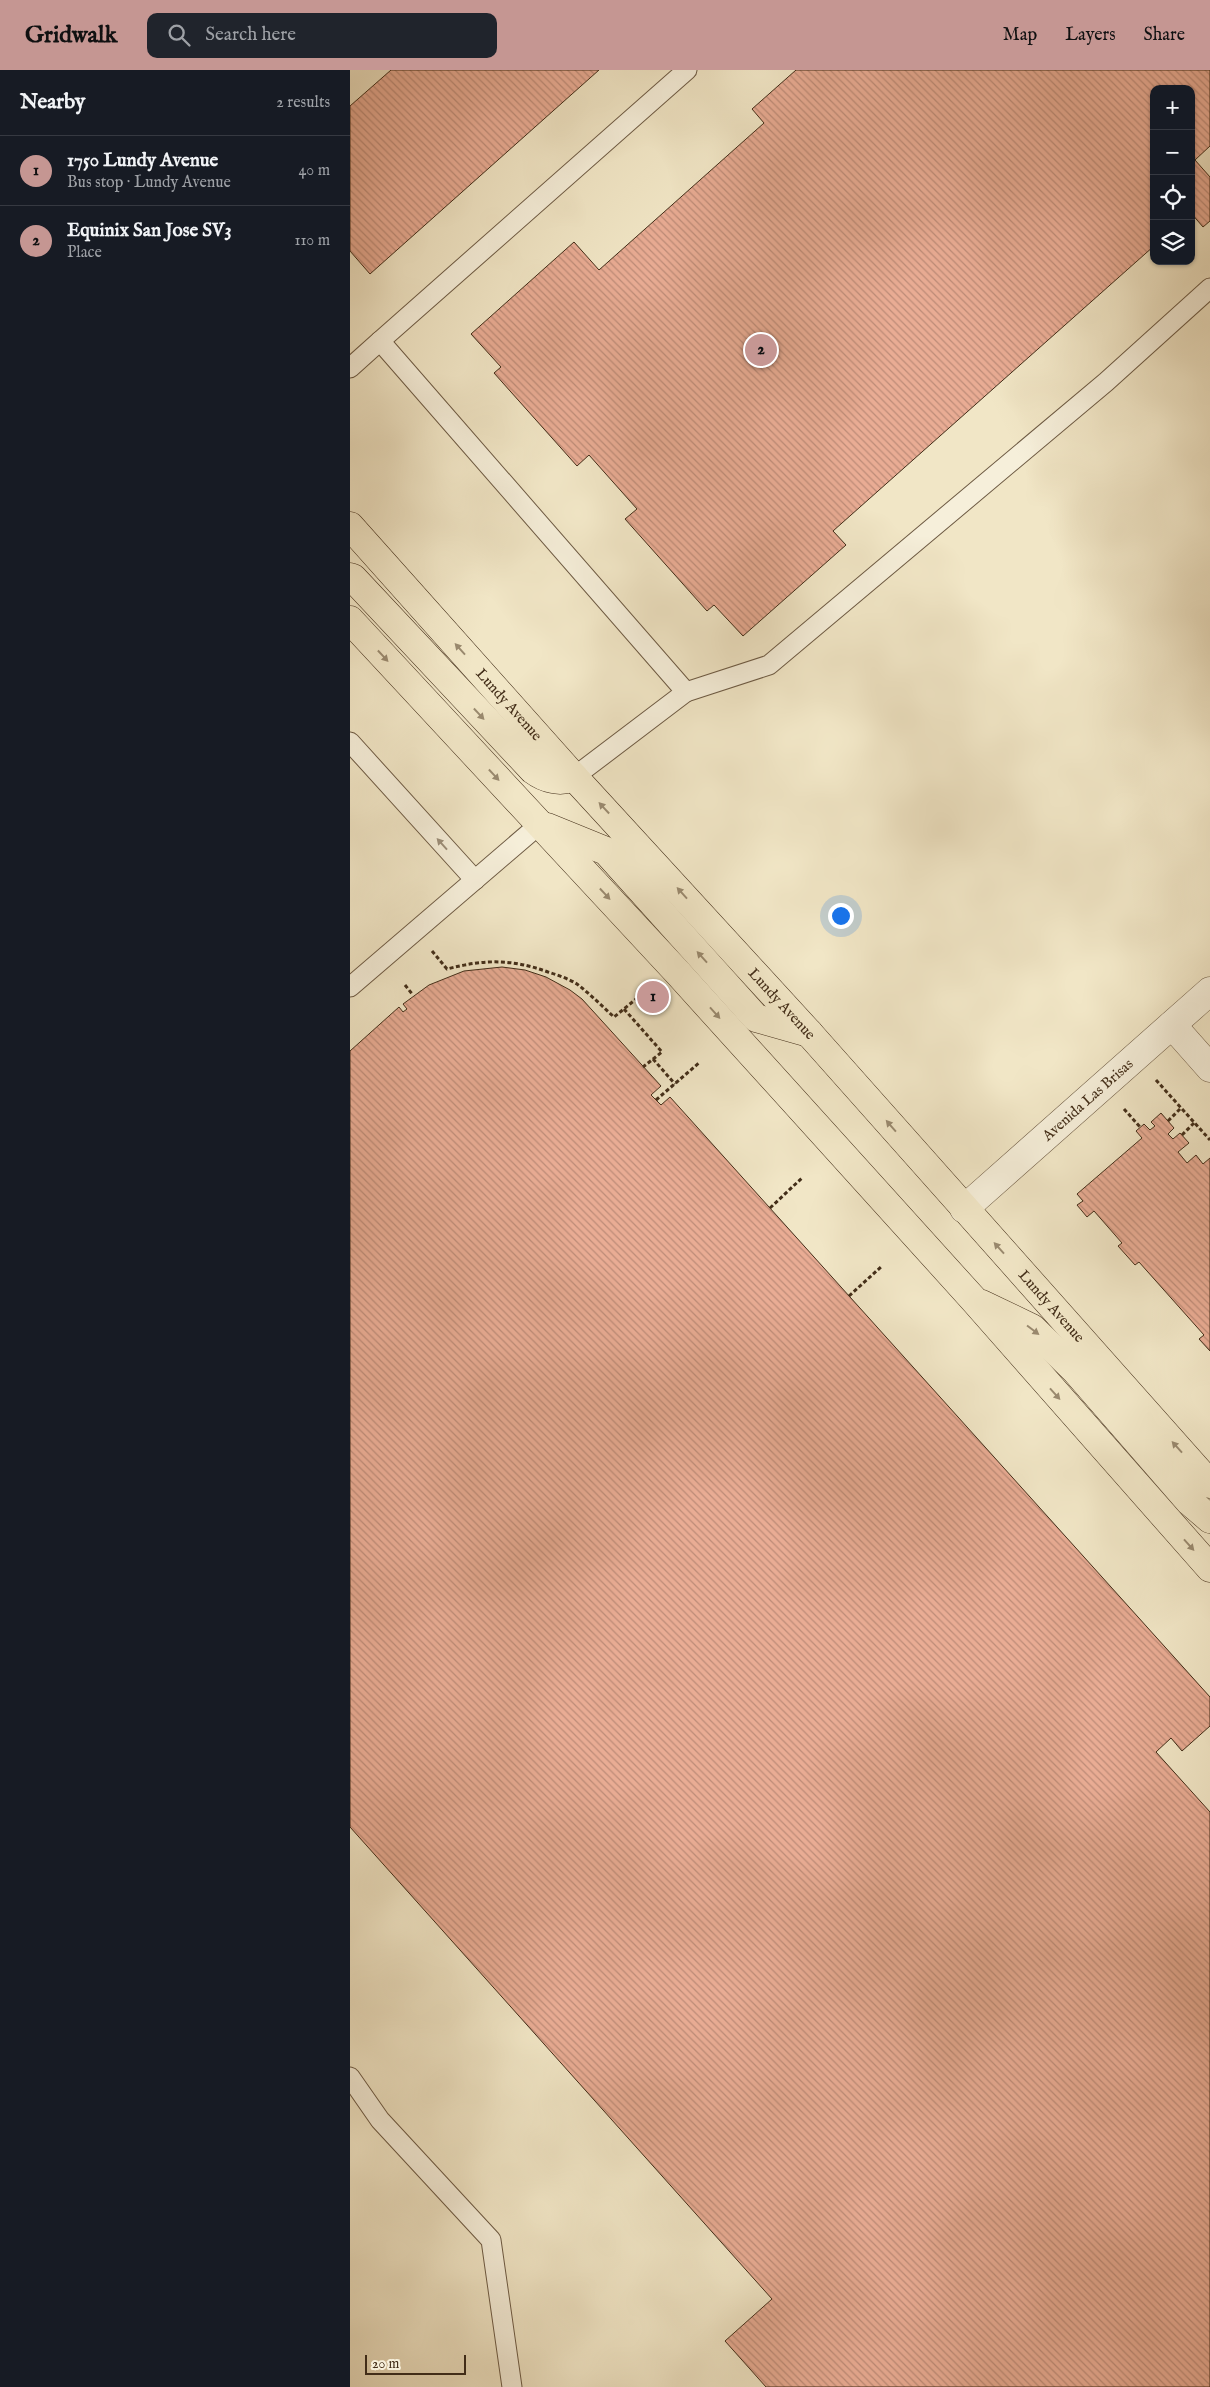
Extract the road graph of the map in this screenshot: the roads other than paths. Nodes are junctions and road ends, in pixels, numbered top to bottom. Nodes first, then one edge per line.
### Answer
1 (687, 70) edge
2 (1210, 288) edge
3 (380, 341) junction
4 (350, 368) edge
5 (350, 526) edge
6 (350, 577) edge
7 (350, 620) edge
8 (686, 692) junction
9 (350, 742) edge
10 (574, 777) junction
11 (540, 824) junction
12 (475, 880) junction
13 (350, 987) edge
14 (1210, 990) edge
15 (1172, 1025) junction
16 (809, 1033) junction
17 (1210, 1068) edge
18 (964, 1209) junction
19 (974, 1300) junction
20 (1210, 1484) edge
21 (1210, 1519) edge
22 (1210, 1568) edge
23 (350, 2077) edge
24 (512, 2387) edge

1 - 3 lane
2 - 8 lane
3 - 4 lane
3 - 8 lane
10 -> 5 main road, Lundy Avenue
6 -> 10 main road
7 -> 11 main road
8 - 10 lane
12 -> 9 lane
16 -> 10 main road, Lundy Avenue
11 - 12 lane
16 -> 11 main road
11 -> 19 main road
12 - 13 lane
14 - 15 street, Avenida Las Brisas
15 - 17 street
15 - 18 street, Avenida Las Brisas
18 -> 16 main road, Lundy Avenue
20 -> 18 main road, Lundy Avenue
19 -> 21 main road
19 -> 22 main road
23 - 24 lane

